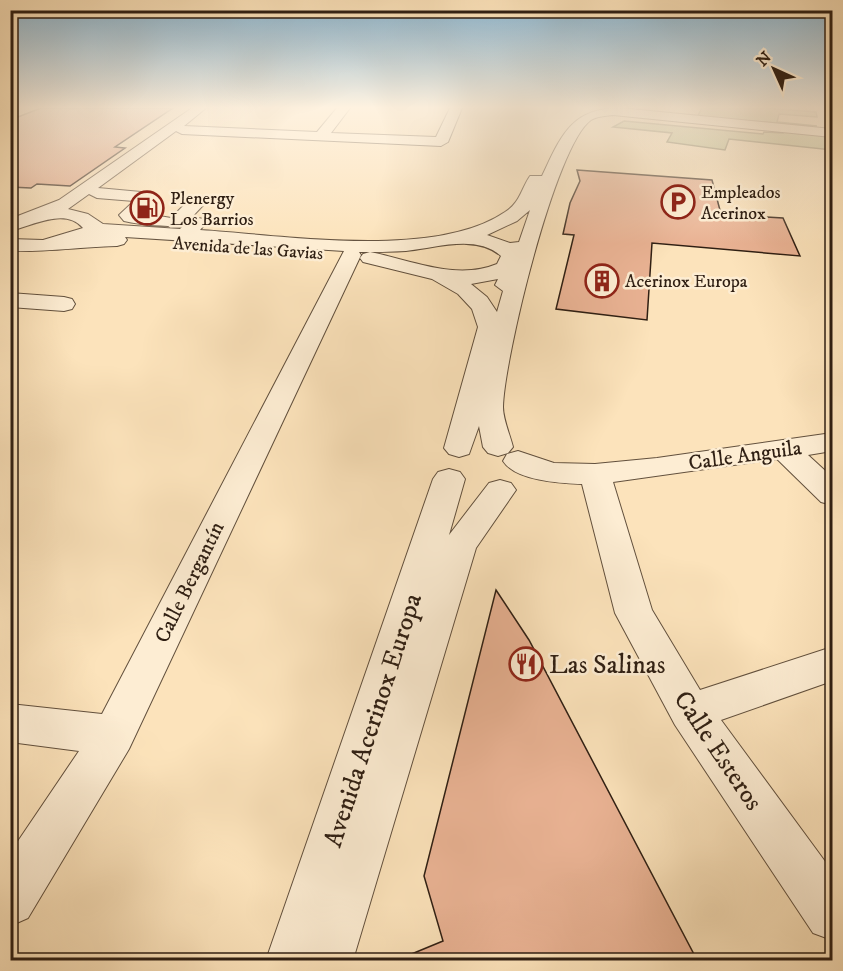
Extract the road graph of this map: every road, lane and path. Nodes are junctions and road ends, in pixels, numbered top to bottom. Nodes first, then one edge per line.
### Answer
1 (136, 153) edge
2 (151, 153) edge
3 (546, 153) edge
4 (560, 153) edge
5 (97, 193) junction
6 (199, 200) dead end
7 (538, 211) junction
8 (20, 221) edge
9 (88, 222) junction
10 (171, 228) junction
11 (464, 238) junction
12 (64, 242) junction
13 (10, 245) edge
14 (44, 246) junction
15 (351, 255) junction
16 (513, 257) junction
17 (10, 262) edge
18 (445, 276) junction
19 (10, 300) edge
20 (64, 304) dead end
21 (506, 324) junction
22 (832, 442) edge
23 (806, 461) edge
24 (454, 464) junction
25 (507, 471) junction
26 (595, 477) junction
27 (832, 494) edge
28 (832, 664) edge
29 (690, 712) junction
30 (10, 723) edge
31 (114, 735) junction
32 (10, 900) edge
33 (832, 914) edge
34 (293, 960) edge
35 (327, 960) edge

1 - 8 street
2 - 5 street
3 - 11 street
4 - 7 street
5 - 9 street
5 - 10 street
6 - 10 street
7 - 16 street
7 - 21 street
8 - 9 street, Avenida de las Gavias
9 - 10 street, Avenida de las Gavias
9 - 12 street
10 - 11 street, Avenida de las Gavias
11 - 16 street
11 - 18 street
12 - 14 street
12 - 15 street, Avenida de las Gavias
13 - 14 street
14 - 17 street
15 - 18 street, Avenida de las Gavias
15 - 31 street, Calle Bergantín
16 - 18 street
16 - 21 street
18 - 24 street, Avenida Acerinox Europa
19 - 20 street
21 - 25 street
22 - 23 street, Calle Anguila
23 - 26 street, Calle Anguila
23 - 27 street
24 - 25 street
24 - 25 street
24 - 34 street, Avenida Acerinox Europa
25 - 26 street, Calle Anguila
25 - 35 street, Avenida Acerinox Europa
26 - 29 street, Calle Esteros
28 - 29 street
29 - 33 street, Calle Esteros
30 - 31 street
31 - 32 street, Calle Bergantín

